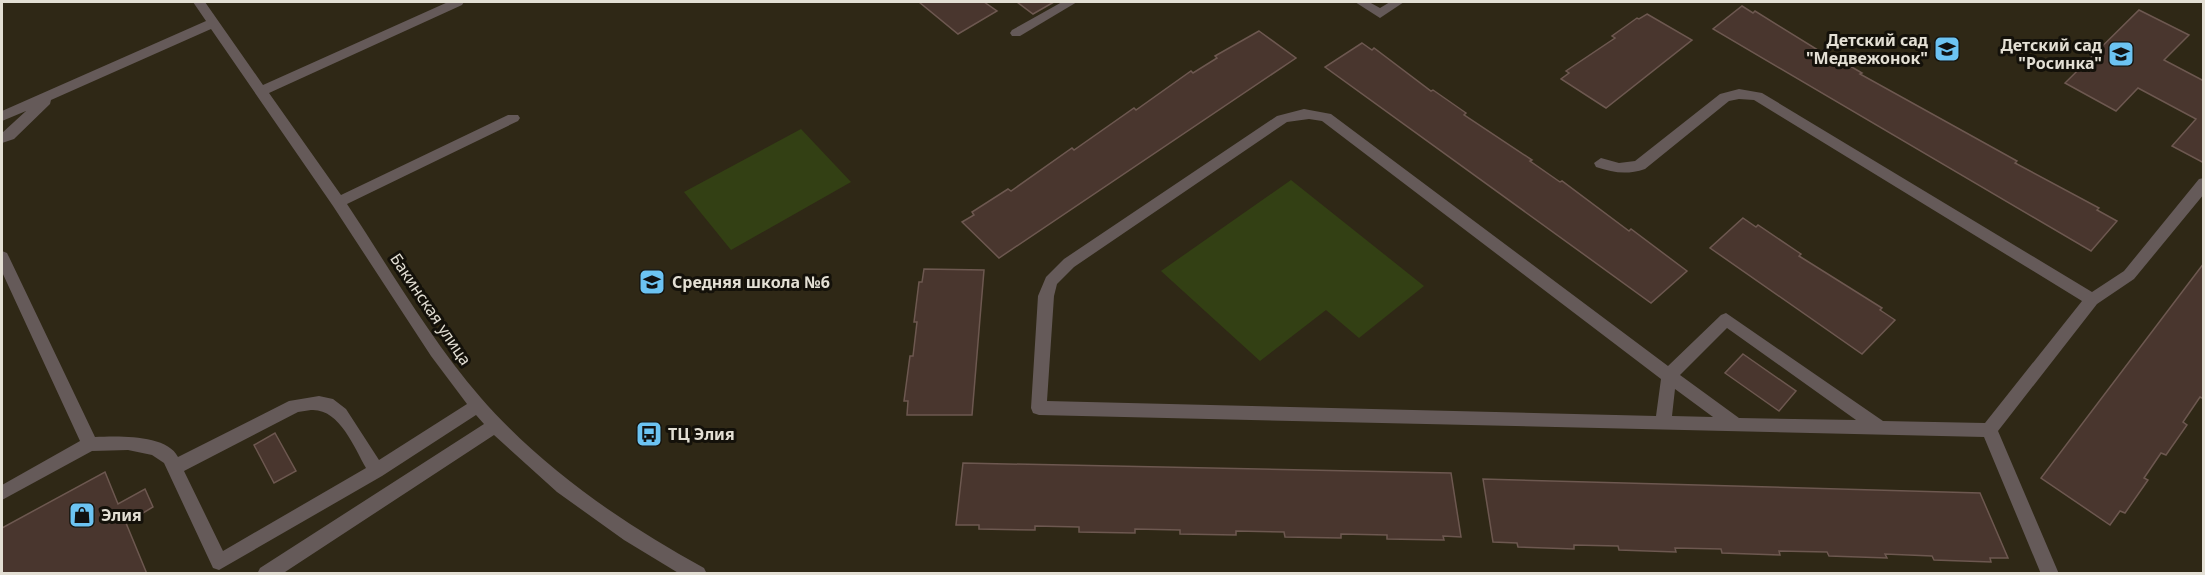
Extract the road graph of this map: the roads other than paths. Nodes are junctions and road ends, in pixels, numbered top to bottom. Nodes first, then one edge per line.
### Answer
1 (199, 2) edge
2 (458, 2) edge
3 (1071, 2) edge
4 (1361, 2) edge
5 (1398, 2) edge
6 (213, 23) junction
7 (1016, 33) dead end
8 (262, 91) junction
9 (54, 93) junction
10 (2, 116) edge
11 (513, 118) dead end
12 (2, 138) edge
13 (1601, 163) dead end
14 (2204, 183) edge
15 (338, 202) junction
16 (2, 256) edge
17 (2092, 300) junction
18 (1669, 376) junction
19 (478, 405) junction
20 (1663, 423) junction
21 (496, 424) junction
22 (1737, 424) junction
23 (1880, 428) junction
24 (1989, 430) junction
25 (90, 444) junction
26 (175, 467) junction
27 (376, 471) junction
28 (2, 493) edge
29 (215, 568) edge
30 (266, 573) edge
31 (698, 573) edge
32 (2050, 573) edge

1 - 6 street, Бакинская улица
2 - 8 street
3 - 7 street
4 - 5 street
6 - 8 street, Бакинская улица
6 - 9 street
8 - 15 street, Бакинская улица
9 - 10 street
9 - 12 street
11 - 15 street
13 - 17 street
14 - 17 street
15 - 19 street, Бакинская улица
16 - 25 street
17 - 24 street
18 - 20 street
18 - 20 street
18 - 22 street
18 - 23 street
19 - 21 street, Бакинская улица
19 - 27 street
20 - 22 street
21 - 30 street
21 - 31 street, Бакинская улица
22 - 23 street
23 - 24 street
24 - 32 street
25 - 26 street
25 - 28 street
26 - 27 street
26 - 29 street
27 - 29 street

